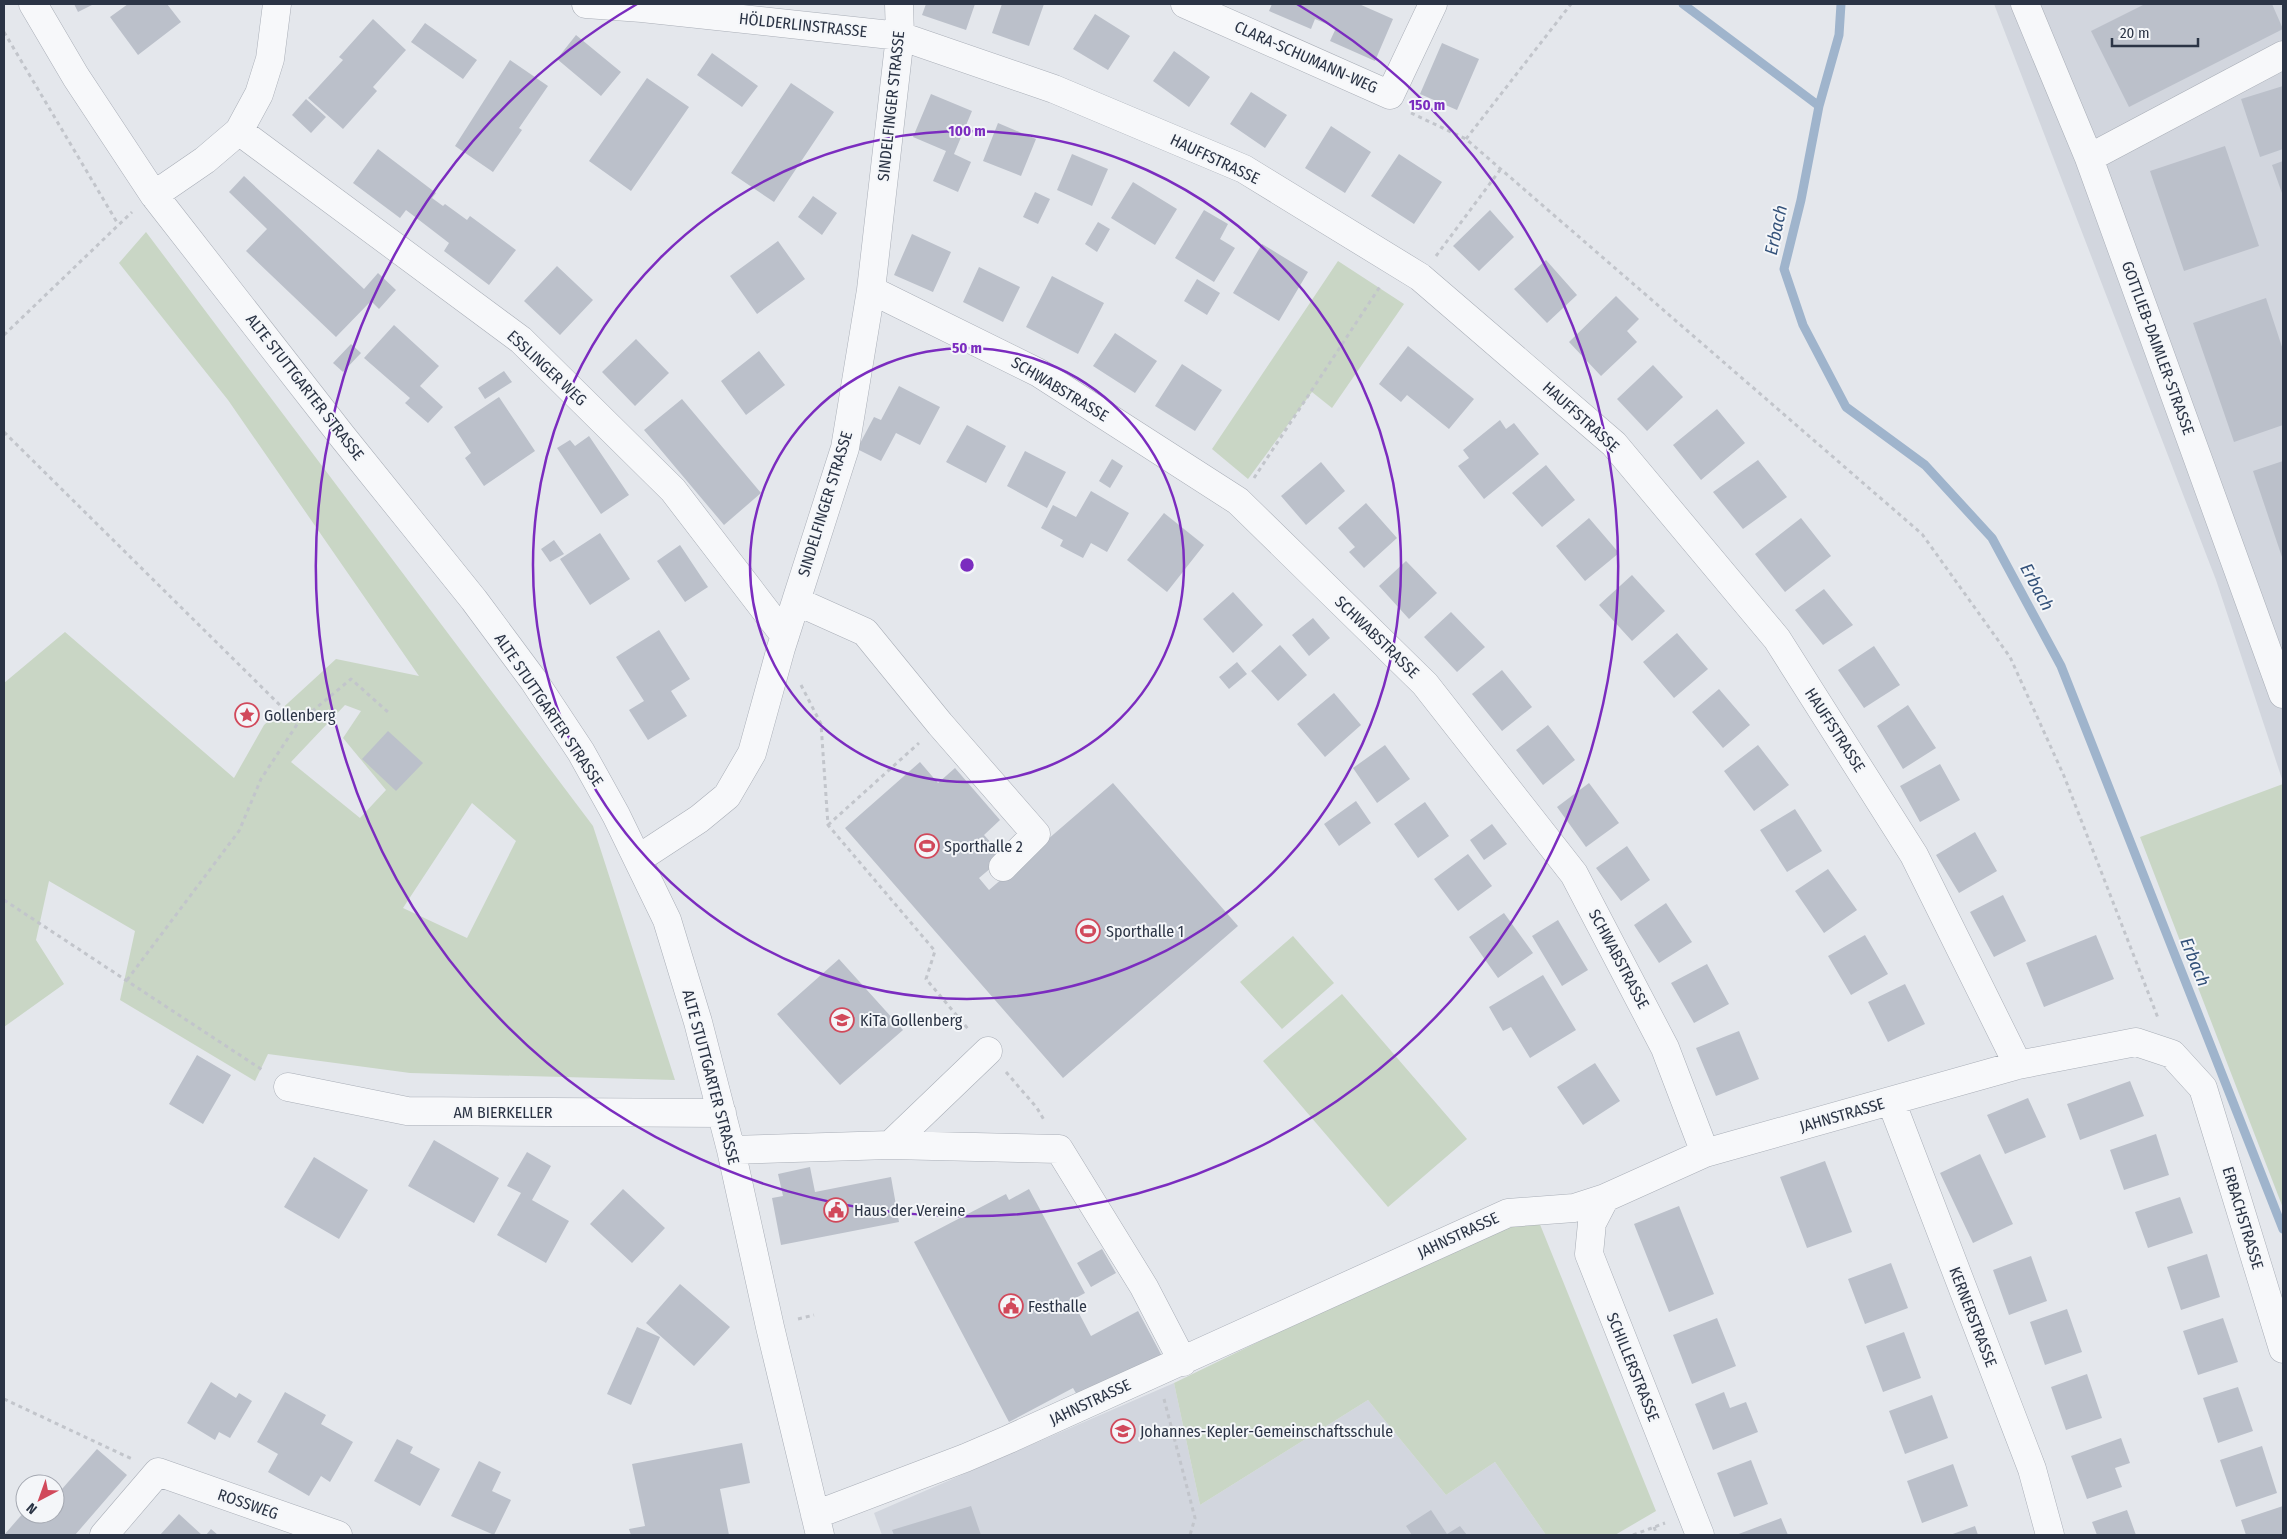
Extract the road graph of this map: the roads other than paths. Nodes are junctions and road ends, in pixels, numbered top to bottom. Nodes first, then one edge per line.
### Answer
1 (33, 4) edge
2 (277, 4) edge
3 (586, 4) edge
4 (899, 4) edge
5 (1186, 4) edge
6 (1433, 4) edge
7 (2025, 4) edge
8 (642, 6) edge
9 (900, 36) junction
10 (2283, 55) edge
11 (239, 131) junction
12 (2089, 158) junction
13 (154, 195) junction
14 (871, 290) junction
15 (796, 601) junction
16 (783, 642) junction
17 (2283, 694) edge
18 (638, 859) junction
19 (1003, 866) dead end
20 (988, 1052) road end
21 (2018, 1065) junction
22 (288, 1087) road end
23 (2203, 1088) joint
24 (1890, 1101) junction
25 (722, 1113) junction
26 (890, 1145) junction
27 (731, 1150) junction
28 (1705, 1153) junction
29 (1605, 1198) junction
30 (2283, 1348) edge
31 (1183, 1362) junction
32 (1696, 1524) edge
33 (818, 1525) edge
34 (104, 1535) edge
35 (338, 1535) edge
36 (2050, 1535) edge

1 - 13 street, ALTE STUTTGARTER STRASSE
2 - 11 street
3 - 8 street, HÖLDERLINSTRASSE
4 - 9 street, SINDELFINGER STRASSE
5 - 6 street, CLARA-SCHUMANN-WEG
7 - 12 street, GOTTLIEB-DAIMLER-STRASSE
8 - 9 street, HÖLDERLINSTRASSE
9 - 14 street, SINDELFINGER STRASSE
9 - 21 street, HAUFFSTRASSE
10 - 12 street
11 - 13 street
11 - 16 street, ESSLINGER WEG
12 - 17 street, GOTTLIEB-DAIMLER-STRASSE
13 - 18 street, ALTE STUTTGARTER STRASSE
14 - 15 street, SINDELFINGER STRASSE
14 - 28 street, SCHWABSTRASSE
15 - 16 street, SINDELFINGER STRASSE
15 - 19 street
16 - 18 street, SINDELFINGER STRASSE
18 - 25 street, ALTE STUTTGARTER STRASSE
20 - 26 street
21 - 23 street, JAHNSTRASSE
21 - 24 street, JAHNSTRASSE
22 - 25 street, AM BIERKELLER
23 - 30 street, ERBACHSTRASSE
24 - 28 street, JAHNSTRASSE
24 - 36 street, KERNERSTRASSE
25 - 27 street, ALTE STUTTGARTER STRASSE
26 - 27 street
26 - 31 street
27 - 33 street, ALTE STUTTGARTER STRASSE
28 - 29 street, JAHNSTRASSE
29 - 31 street, JAHNSTRASSE
29 - 32 street, SCHILLERSTRASSE
31 - 33 street, JAHNSTRASSE
34 - 35 street, ROSSWEG

